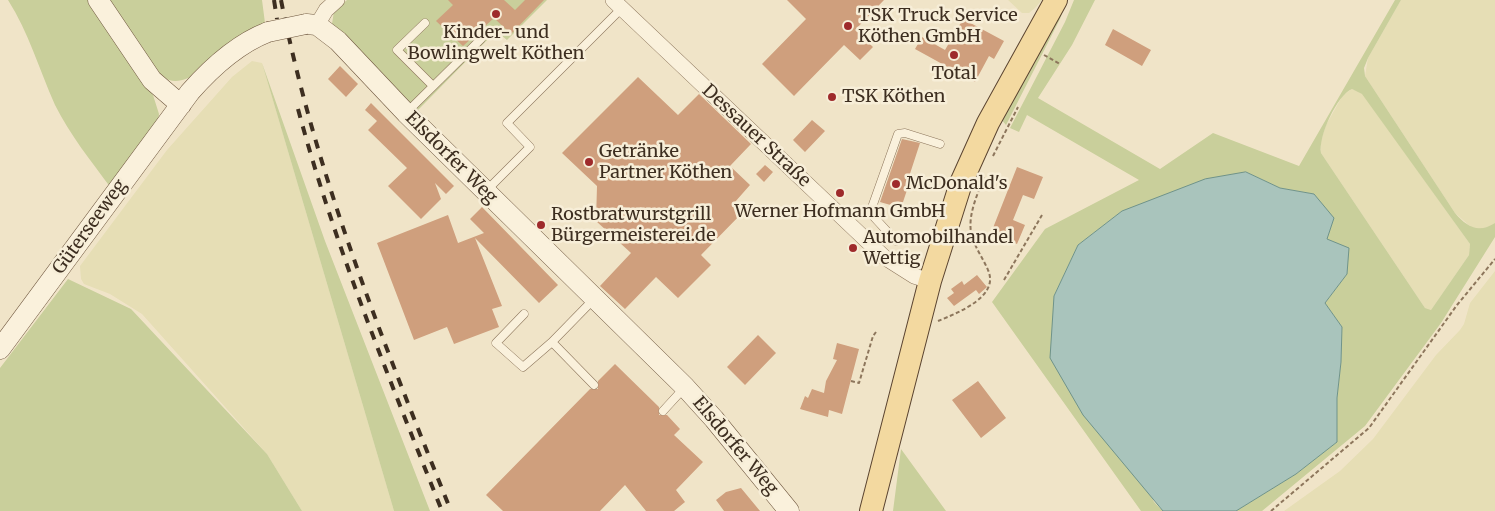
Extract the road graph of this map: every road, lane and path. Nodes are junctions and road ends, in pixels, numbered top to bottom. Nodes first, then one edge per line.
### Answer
1 (98, 0) edge
2 (337, 0) edge
3 (617, 4) edge
4 (1054, 5) edge
5 (312, 24) junction
6 (425, 24) dead end
7 (481, 39) dead end
8 (1048, 48) dead end
9 (1060, 64) dead end
10 (433, 86) junction
11 (181, 105) junction
12 (1018, 106) dead end
13 (406, 113) junction
14 (940, 144) dead end
15 (990, 163) dead end
16 (986, 171) dead end
17 (485, 192) junction
18 (1042, 215) dead end
19 (896, 241) dead end
20 (1495, 259) edge
21 (1004, 280) dead end
22 (930, 281) junction
23 (594, 299) junction
24 (524, 314) dead end
25 (936, 322) dead end
26 (876, 332) dead end
27 (552, 342) junction
28 (0, 349) edge
29 (851, 381) dead end
30 (594, 385) dead end
31 (684, 387) junction
32 (663, 411) dead end
33 (786, 508) edge
34 (871, 511) edge
35 (1271, 511) edge

1 - 11 street
2 - 5 street
3 - 17 lane
3 - 22 street, Dessauer Straße
4 - 22 main road
5 - 11 street, bridge
5 - 13 street, Elsdorfer Weg
6 - 10 lane
7 - 10 lane
8 - 9 path
10 - 13 lane
11 - 28 street, Güterseeweg
12 - 15 path
13 - 17 street, Elsdorfer Weg
14 - 19 lane
16 - 25 path
17 - 23 street, Elsdorfer Weg
18 - 21 path
20 - 35 path
22 - 34 main road
23 - 27 lane
23 - 31 street, Elsdorfer Weg
24 - 27 lane
26 - 29 path
27 - 30 lane
31 - 32 lane
31 - 33 street, Elsdorfer Weg

